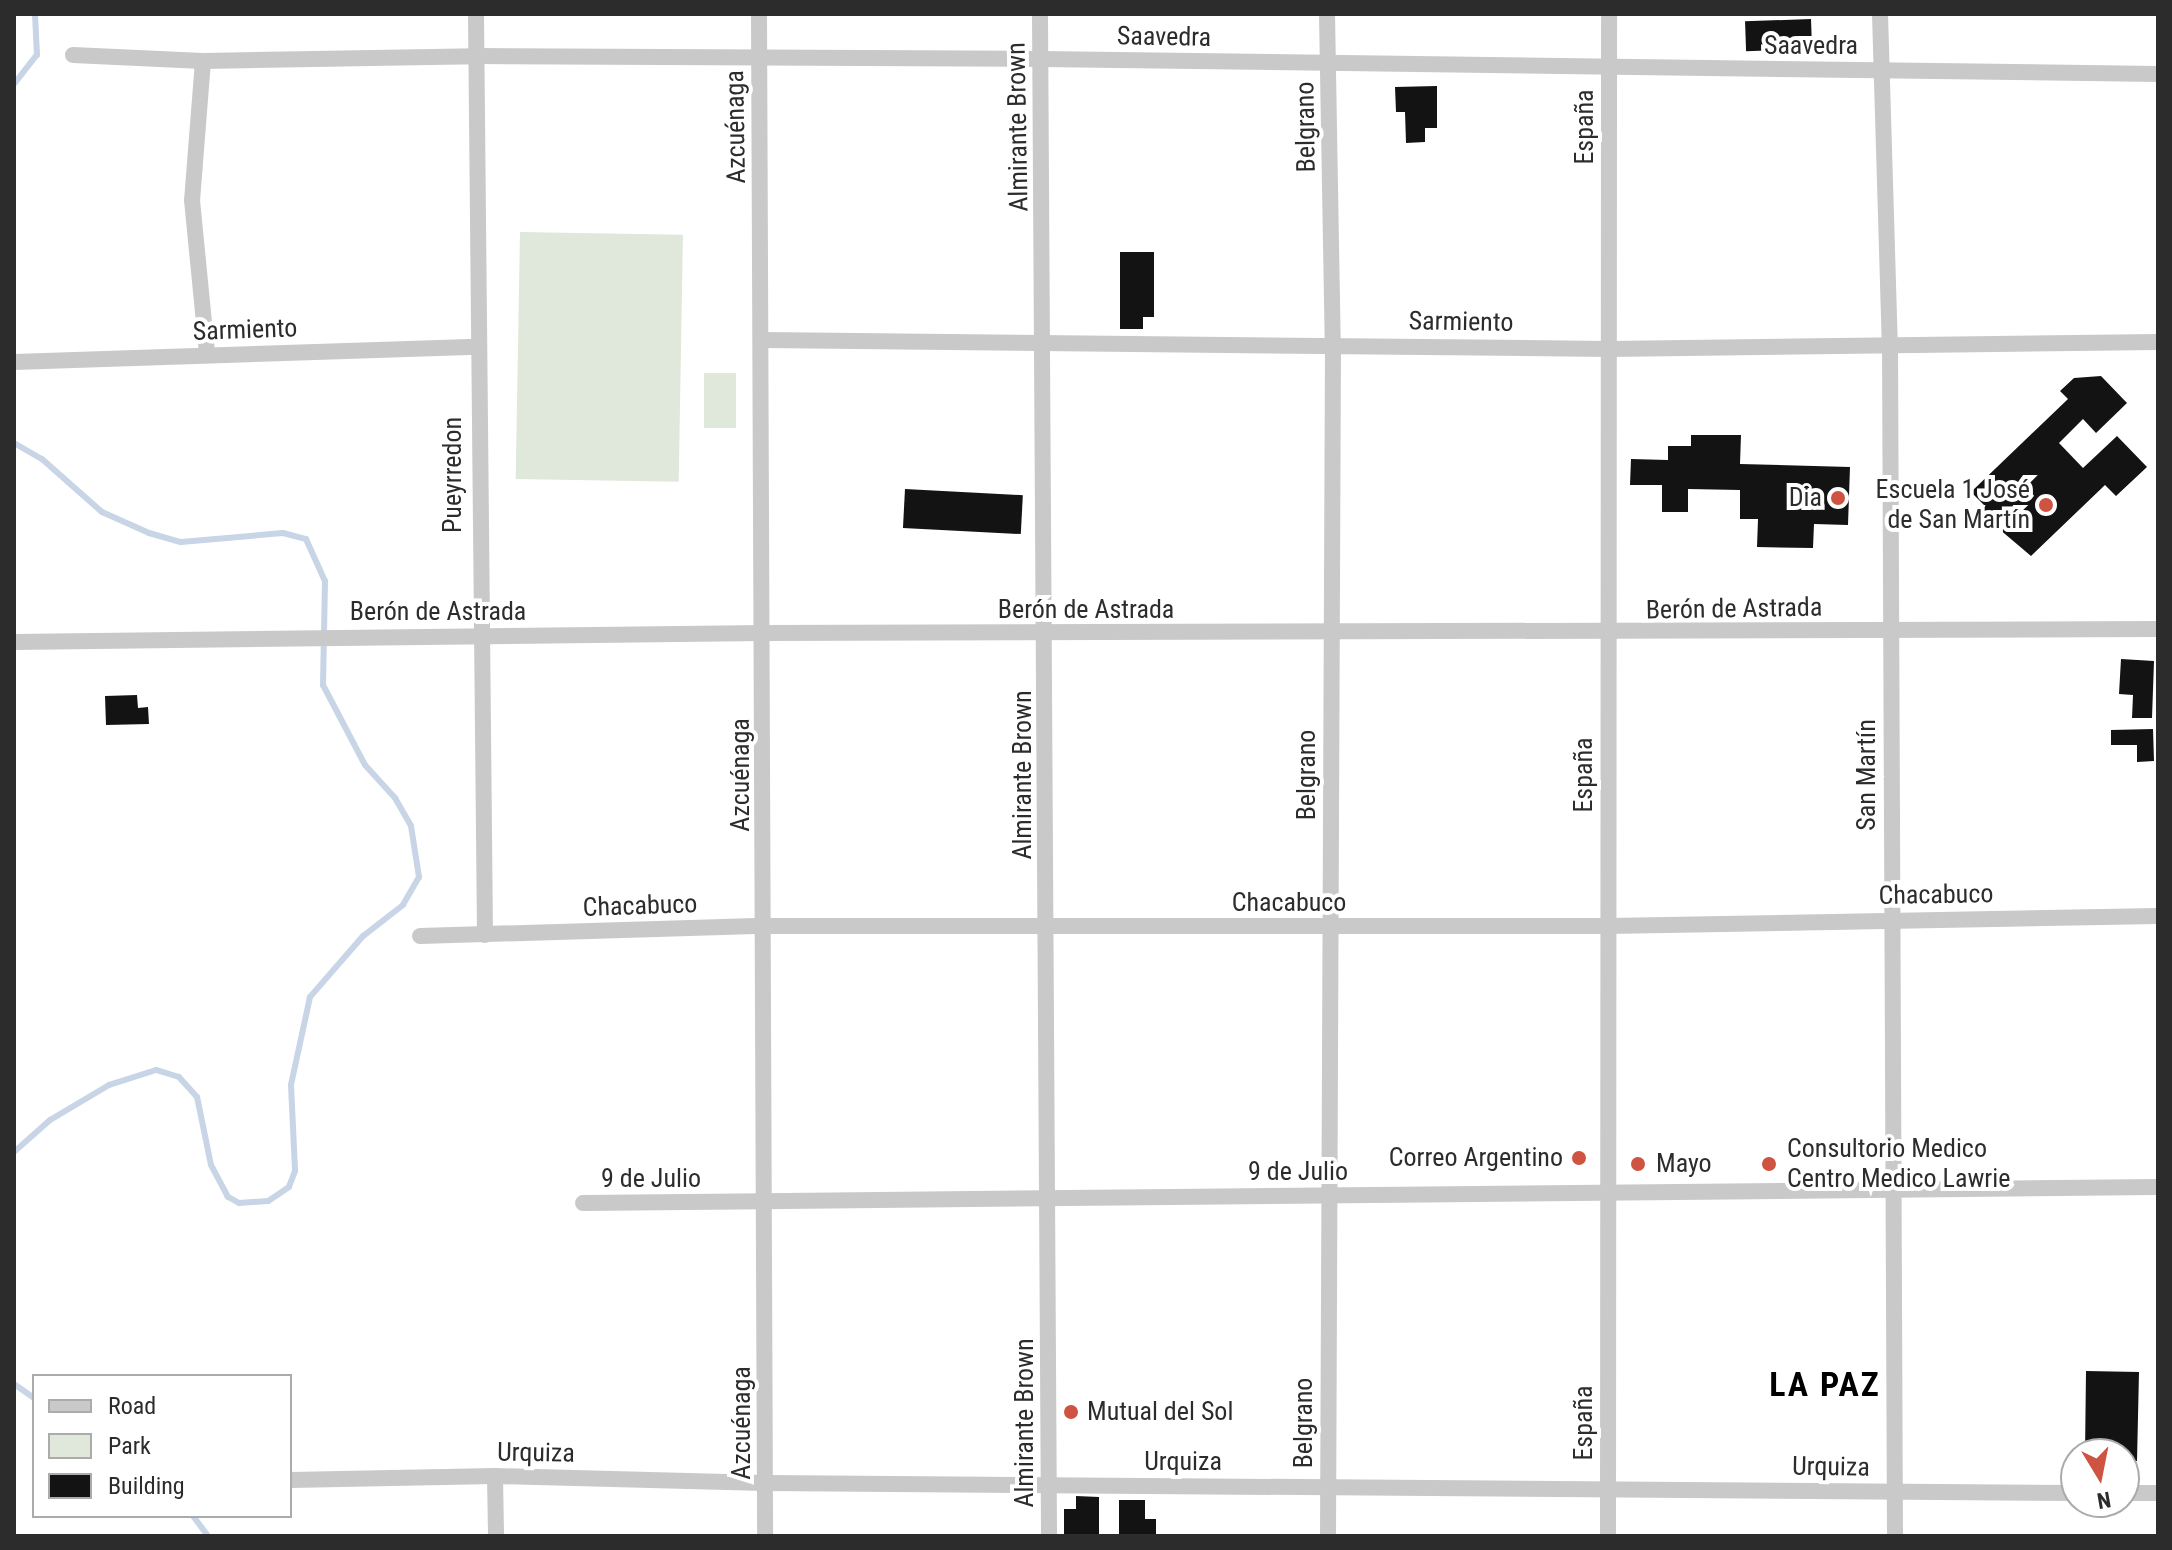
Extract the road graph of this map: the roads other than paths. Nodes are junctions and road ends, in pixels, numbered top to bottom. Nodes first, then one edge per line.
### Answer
1 (476, 14) edge
2 (759, 14) edge
3 (1040, 14) edge
4 (1327, 14) edge
5 (1609, 14) edge
6 (1880, 14) edge
7 (73, 55) dead end
8 (476, 56) junction
9 (760, 59) junction
10 (1040, 59) junction
11 (203, 61) junction
12 (1328, 64) junction
13 (1609, 69) junction
14 (1880, 71) junction
15 (2158, 74) edge
16 (763, 340) junction
17 (2158, 342) edge
18 (1046, 343) junction
19 (1333, 343) junction
20 (1890, 343) junction
21 (477, 347) junction
22 (1609, 349) junction
23 (207, 354) junction
24 (14, 362) edge
25 (2158, 629) edge
26 (1891, 632) junction
27 (764, 633) junction
28 (1331, 634) junction
29 (1046, 635) junction
30 (1609, 635) junction
31 (478, 637) junction
32 (14, 642) edge
33 (2158, 916) edge
34 (1892, 920) junction
35 (765, 926) junction
36 (1608, 926) junction
37 (1048, 927) junction
38 (1331, 927) junction
39 (485, 935) junction
40 (420, 936) dead end
41 (2158, 1187) edge
42 (1893, 1191) junction
43 (1608, 1195) junction
44 (1329, 1196) junction
45 (1048, 1199) junction
46 (583, 1203) dead end
47 (766, 1203) junction
48 (495, 1476) junction
49 (292, 1480) edge
50 (766, 1483) junction
51 (1049, 1485) junction
52 (1328, 1487) junction
53 (1608, 1488) junction
54 (1894, 1492) junction
55 (2060, 1493) edge
56 (496, 1536) edge
57 (765, 1536) edge
58 (1049, 1536) edge
59 (1328, 1536) edge
60 (1608, 1536) edge
61 (1895, 1536) edge

1 - 8 street, Pueyrredon
2 - 9 street, Azcuénaga
3 - 10 street, Almirante Brown
4 - 12 street, Belgrano
5 - 13 street, España
6 - 14 street, San Martín
7 - 11 street, Saavedra
8 - 9 street, Saavedra
8 - 11 street, Saavedra
8 - 21 street, Pueyrredon
9 - 10 street, Saavedra
9 - 16 street, Azcuénaga
10 - 12 street, Saavedra
10 - 18 street, Almirante Brown
11 - 23 street
12 - 13 street, Saavedra
12 - 19 street, Belgrano
13 - 14 street, Saavedra
13 - 22 street, España
14 - 15 street, Saavedra
14 - 20 street, San Martín
16 - 18 street, Sarmiento
16 - 27 street, Azcuénaga
17 - 20 street, Sarmiento
18 - 19 street, Sarmiento
18 - 29 street, Almirante Brown
19 - 22 street, Sarmiento
19 - 28 street, Belgrano
20 - 22 street, Sarmiento
20 - 26 street, San Martín
21 - 23 street, Sarmiento
21 - 31 street, Pueyrredon
22 - 30 street, España
23 - 24 street, Sarmiento
25 - 26 street, Berón de Astrada
26 - 30 street, Berón de Astrada
26 - 34 street, San Martín
27 - 29 street, Berón de Astrada
27 - 31 street, Berón de Astrada
27 - 35 street, Azcuénaga
28 - 29 street, Berón de Astrada
28 - 30 street, Berón de Astrada
28 - 38 street, Belgrano
29 - 37 street, Almirante Brown
30 - 36 street, España
31 - 32 street, Berón de Astrada
31 - 39 street, Pueyrredon
33 - 34 street, Chacabuco
34 - 36 street, Chacabuco
34 - 42 street, San Martín
35 - 37 street, Chacabuco
35 - 39 street, Chacabuco
35 - 47 street, Azcuénaga
36 - 38 street, Chacabuco
36 - 43 street, España
37 - 38 street, Chacabuco
37 - 45 street, Almirante Brown
38 - 44 street, Belgrano
39 - 40 street, Chacabuco
41 - 42 street, 9 de Julio
42 - 43 street, 9 de Julio
42 - 54 street, San Martín
43 - 44 street, 9 de Julio
43 - 53 street, España
44 - 45 street, 9 de Julio
44 - 52 street, Belgrano
45 - 47 street, 9 de Julio
45 - 51 street, Almirante Brown
46 - 47 street, 9 de Julio
47 - 50 street, Azcuénaga
48 - 49 street, Urquiza
48 - 50 street, Urquiza
48 - 56 street
50 - 51 street, Urquiza
50 - 57 street, Azcuénaga
51 - 52 street, Urquiza
51 - 58 street, Almirante Brown
52 - 53 street, Urquiza
52 - 59 street, Belgrano
53 - 54 street, Urquiza
53 - 60 street, España
54 - 55 street, Urquiza
54 - 61 street, San Martín

